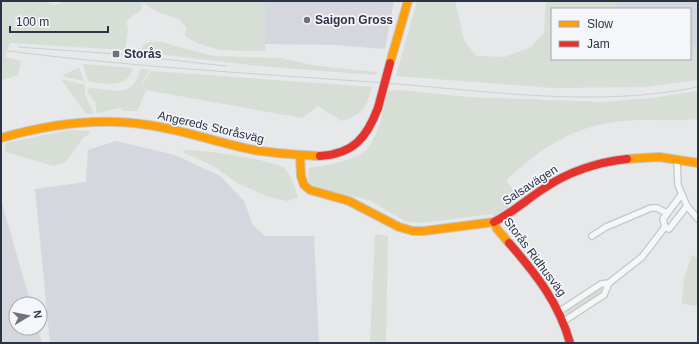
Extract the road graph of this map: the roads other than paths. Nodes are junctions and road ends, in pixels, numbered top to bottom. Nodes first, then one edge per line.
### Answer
1 (408, 1) edge
2 (1, 138) edge
3 (300, 155) junction
4 (677, 159) junction
5 (698, 163) edge
6 (681, 195) junction
7 (687, 206) junction
8 (667, 213) junction
9 (698, 219) edge
10 (494, 222) junction
11 (665, 227) junction
12 (592, 236) dead end
13 (610, 283) junction
14 (560, 311) junction
15 (564, 321) junction
16 (570, 343) edge

1 - 3 street, Angereds Storåsväg, bridge
2 - 3 street, Angereds Storåsväg
3 - 10 street, Storås Ridhusväg
4 - 5 street, Salsavägen
4 - 6 street
4 - 10 street, Salsavägen
6 - 7 street
6 - 8 street
7 - 9 street
7 - 11 street
8 - 11 street
8 - 12 street
10 - 14 street, Storås Ridhusväg
11 - 13 street
13 - 14 street
13 - 15 street
14 - 15 street, Storås Ridhusväg
15 - 16 street, Storås Ridhusväg

